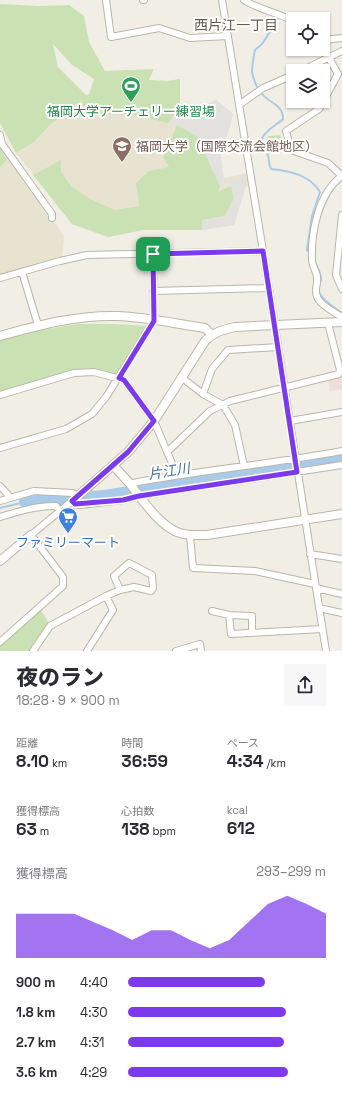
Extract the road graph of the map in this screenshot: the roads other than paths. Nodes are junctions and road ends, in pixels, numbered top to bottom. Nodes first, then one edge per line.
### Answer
1 (106, 0) edge
2 (222, 0) edge
3 (244, 0) edge
4 (286, 18) edge
5 (228, 36) junction
6 (342, 38) edge
7 (330, 39) edge
8 (342, 51) edge
9 (329, 58) junction
10 (316, 64) edge
11 (286, 78) edge
12 (239, 105) junction
13 (0, 135) edge
14 (342, 176) edge
15 (342, 214) edge
16 (52, 218) dead end
17 (263, 251) junction
18 (153, 254) junction
19 (22, 272) junction
20 (0, 278) edge
21 (269, 288) junction
22 (342, 289) edge
23 (153, 291) junction
24 (342, 317) edge
25 (154, 321) junction
26 (342, 322) edge
27 (329, 323) junction
28 (38, 325) junction
29 (275, 325) junction
30 (212, 334) junction
31 (0, 336) edge
32 (278, 347) junction
33 (181, 377) junction
34 (119, 378) junction
35 (285, 387) junction
36 (203, 394) junction
37 (0, 395) edge
38 (223, 405) junction
39 (342, 412) edge
40 (154, 421) junction
41 (290, 421) junction
42 (0, 448) edge
43 (342, 451) edge
44 (167, 452) junction
45 (296, 460) junction
46 (342, 465) edge
47 (114, 466) junction
48 (244, 466) junction
49 (297, 471) junction
50 (177, 475) junction
51 (130, 484) junction
52 (0, 486) edge
53 (139, 496) junction
54 (10, 497) junction
55 (75, 499) junction
56 (0, 501) edge
57 (60, 511) junction
58 (342, 514) edge
59 (0, 517) edge
60 (305, 519) junction
61 (31, 535) junction
62 (190, 536) junction
63 (310, 554) junction
64 (342, 559) edge
65 (0, 561) edge
66 (315, 586) junction
67 (120, 590) junction
68 (342, 594) edge
69 (106, 596) junction
70 (319, 608) junction
71 (212, 611) dead end
72 (342, 613) edge
73 (229, 615) junction
74 (322, 629) junction
75 (252, 633) junction
76 (0, 642) edge
77 (33, 651) edge
78 (87, 651) edge
79 (176, 651) edge
80 (201, 651) edge
81 (326, 651) edge

1 - 5 street
2 - 5 street
3 - 4 street
5 - 12 street
6 - 7 street
8 - 9 street
9 - 10 street
9 - 14 street
11 - 12 street
12 - 17 street
13 - 16 street
14 - 24 street
15 - 22 street
17 - 18 street
17 - 21 street
18 - 19 street
18 - 23 street
19 - 20 street
19 - 28 street
21 - 23 street
21 - 29 street
23 - 25 street
25 - 28 street
25 - 30 street
25 - 34 street
26 - 27 street
27 - 29 street
27 - 35 street
28 - 31 street
29 - 30 street
29 - 32 street
30 - 33 street
32 - 35 street
32 - 36 street
33 - 36 street
33 - 40 street
34 - 37 street
34 - 40 street
34 - 42 street
35 - 38 street
35 - 41 street
36 - 38 street
38 - 44 street
38 - 48 street
39 - 41 street
40 - 44 street
40 - 47 street
41 - 45 street
43 - 45 street
44 - 50 street
45 - 48 street
45 - 49 street
46 - 49 street
47 - 51 street
47 - 55 street
48 - 50 street
49 - 53 street
49 - 60 street
50 - 51 street
51 - 53 street
52 - 54 street
53 - 55 street
53 - 62 street
54 - 55 street
54 - 56 street
55 - 57 street
57 - 59 street
57 - 61 street
58 - 60 street
60 - 62 street
60 - 63 street
61 - 65 street
61 - 76 street
62 - 66 street
63 - 64 street
63 - 66 street
66 - 68 street
66 - 70 street
67 - 67 street
67 - 69 street
69 - 77 street
69 - 78 street
70 - 72 street
70 - 74 street
71 - 73 street
73 - 75 street
73 - 75 street
74 - 75 street
74 - 81 street
79 - 80 street

